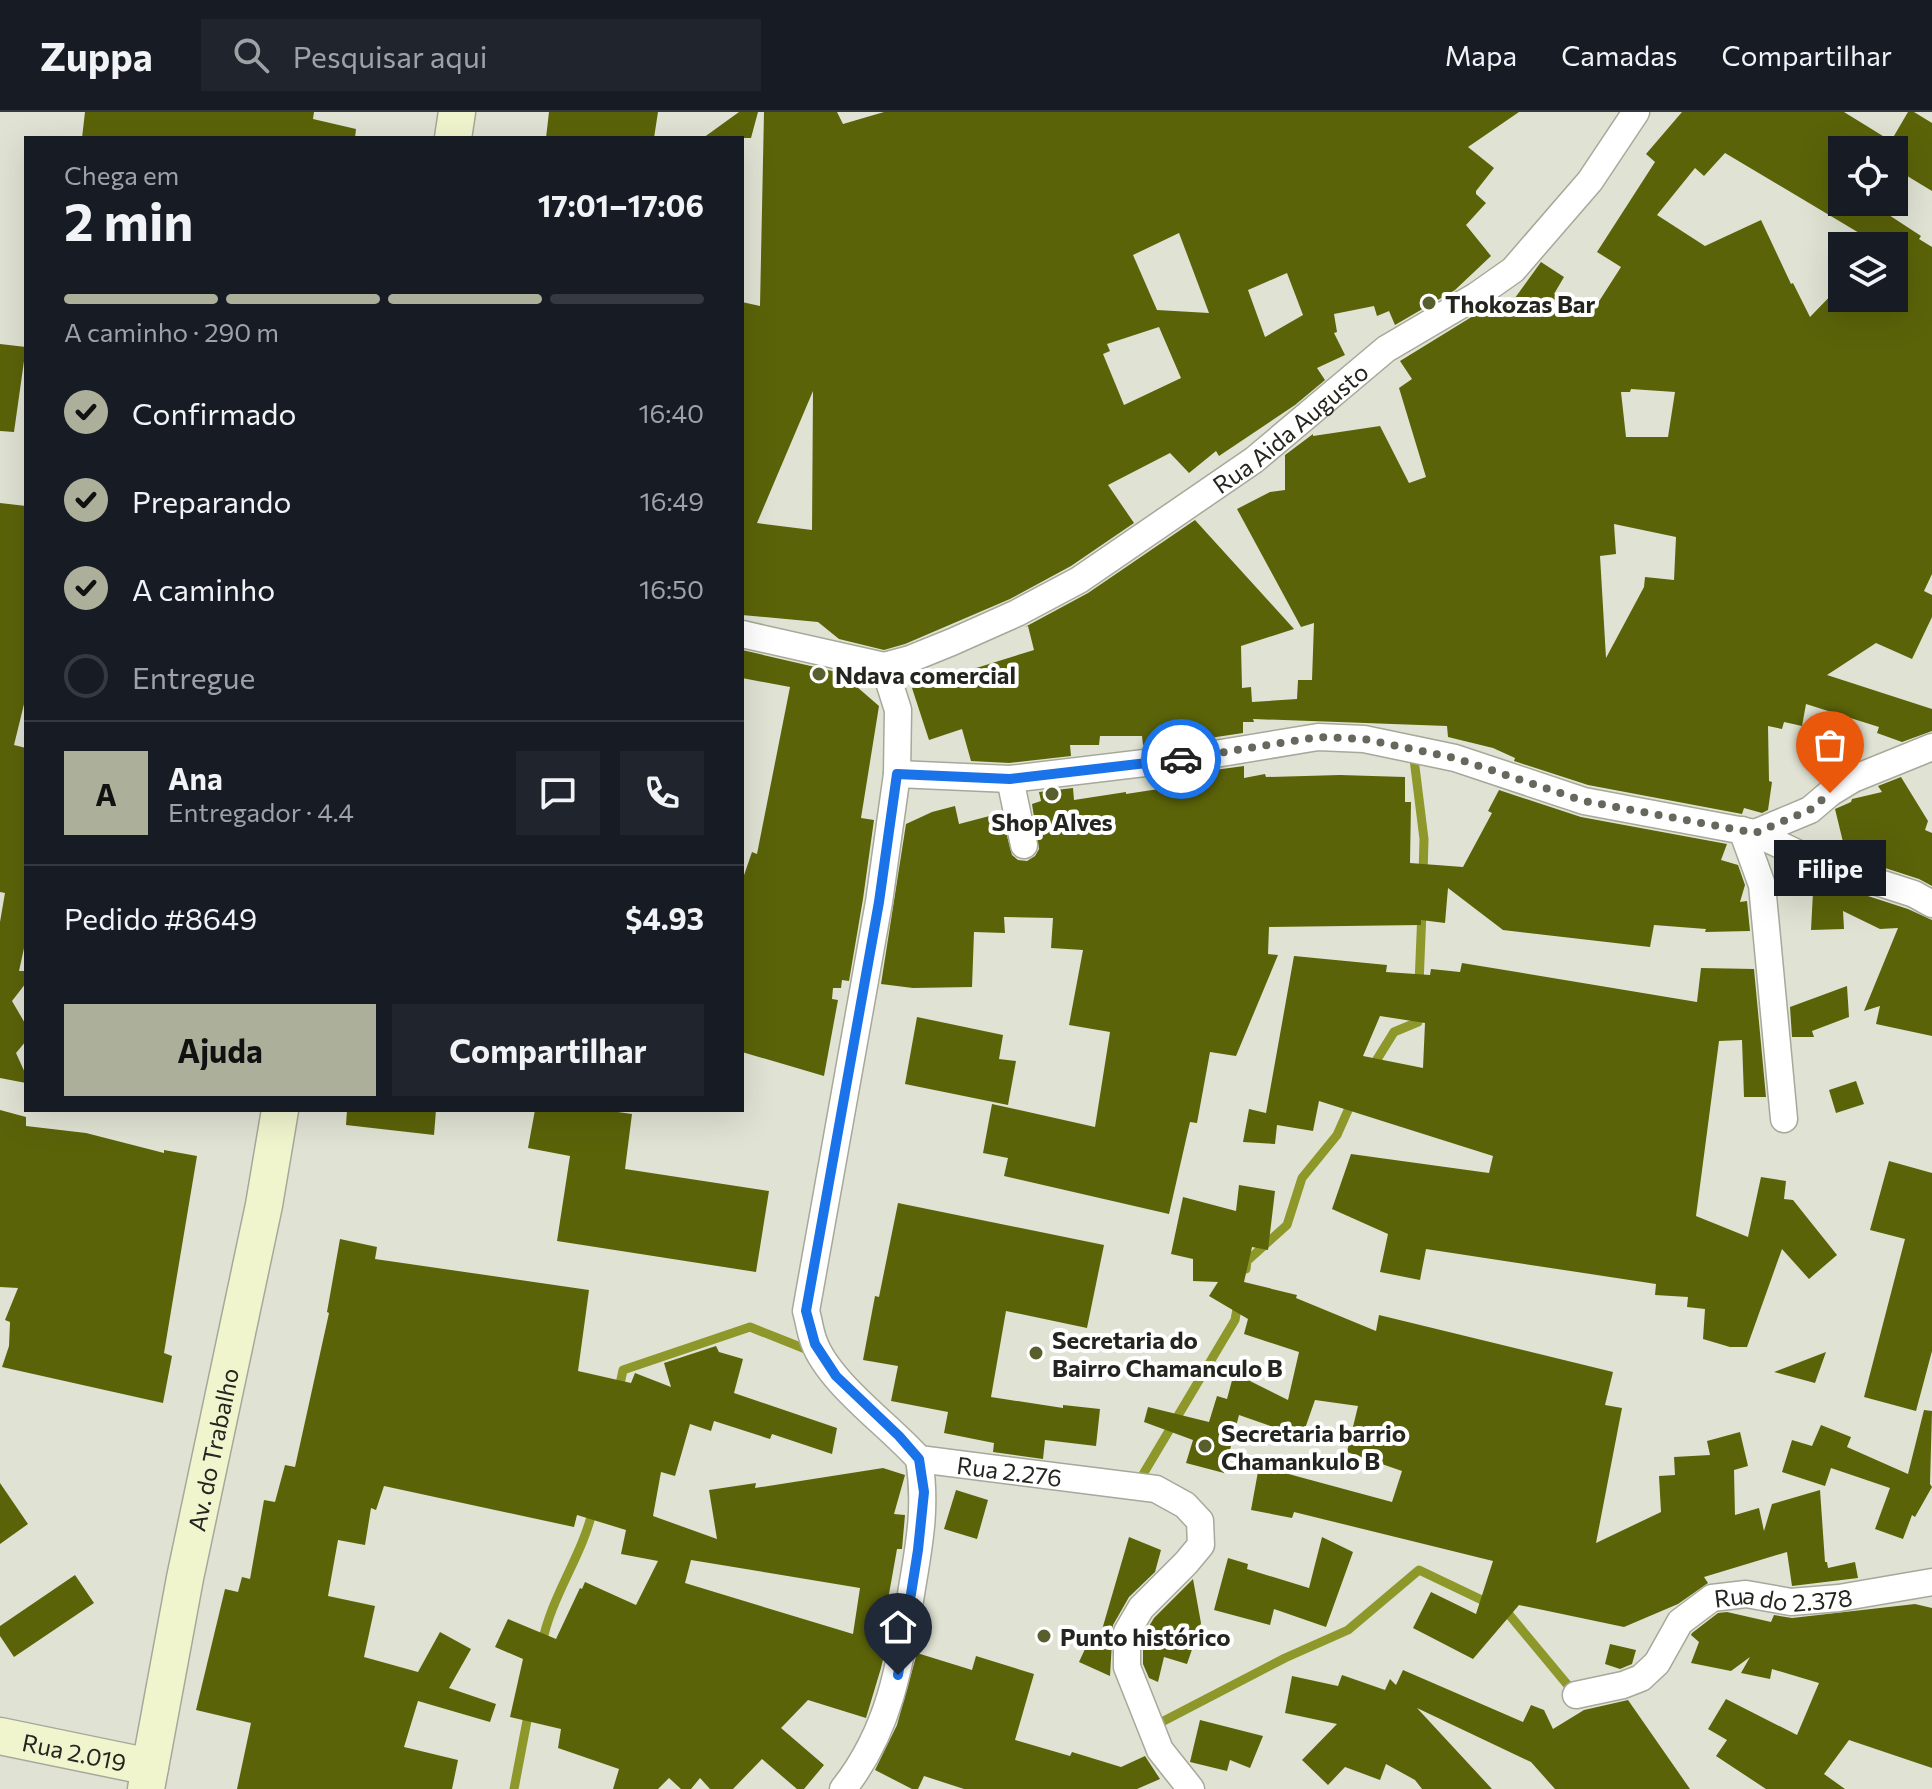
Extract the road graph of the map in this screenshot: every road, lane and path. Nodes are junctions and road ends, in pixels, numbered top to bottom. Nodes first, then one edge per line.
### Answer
1 (457, 112) edge
2 (1636, 112) edge
3 (453, 136) edge
4 (744, 634) edge
5 (884, 666) junction
6 (1932, 747) edge
7 (897, 774) junction
8 (1010, 779) junction
9 (1748, 832) junction
10 (1024, 845) dead end
11 (1932, 904) edge
12 (280, 1112) edge
13 (1784, 1119) dead end
14 (919, 1459) junction
15 (1932, 1582) edge
16 (1576, 1695) dead end
17 (0, 1736) edge
18 (148, 1778) edge
19 (850, 1787) edge
20 (1191, 1789) edge

1 - 3 main road
2 - 5 street, Rua Aida Augusto
4 - 5 street
5 - 7 street
6 - 9 street
7 - 8 street
7 - 14 street
8 - 9 street
8 - 10 street
9 - 11 street
9 - 13 street
12 - 18 main road, Av. do Trabalho
14 - 19 street
14 - 20 street, Rua 2.276
15 - 16 street, Rua do 2.378
17 - 18 main road, Rua 2.019

